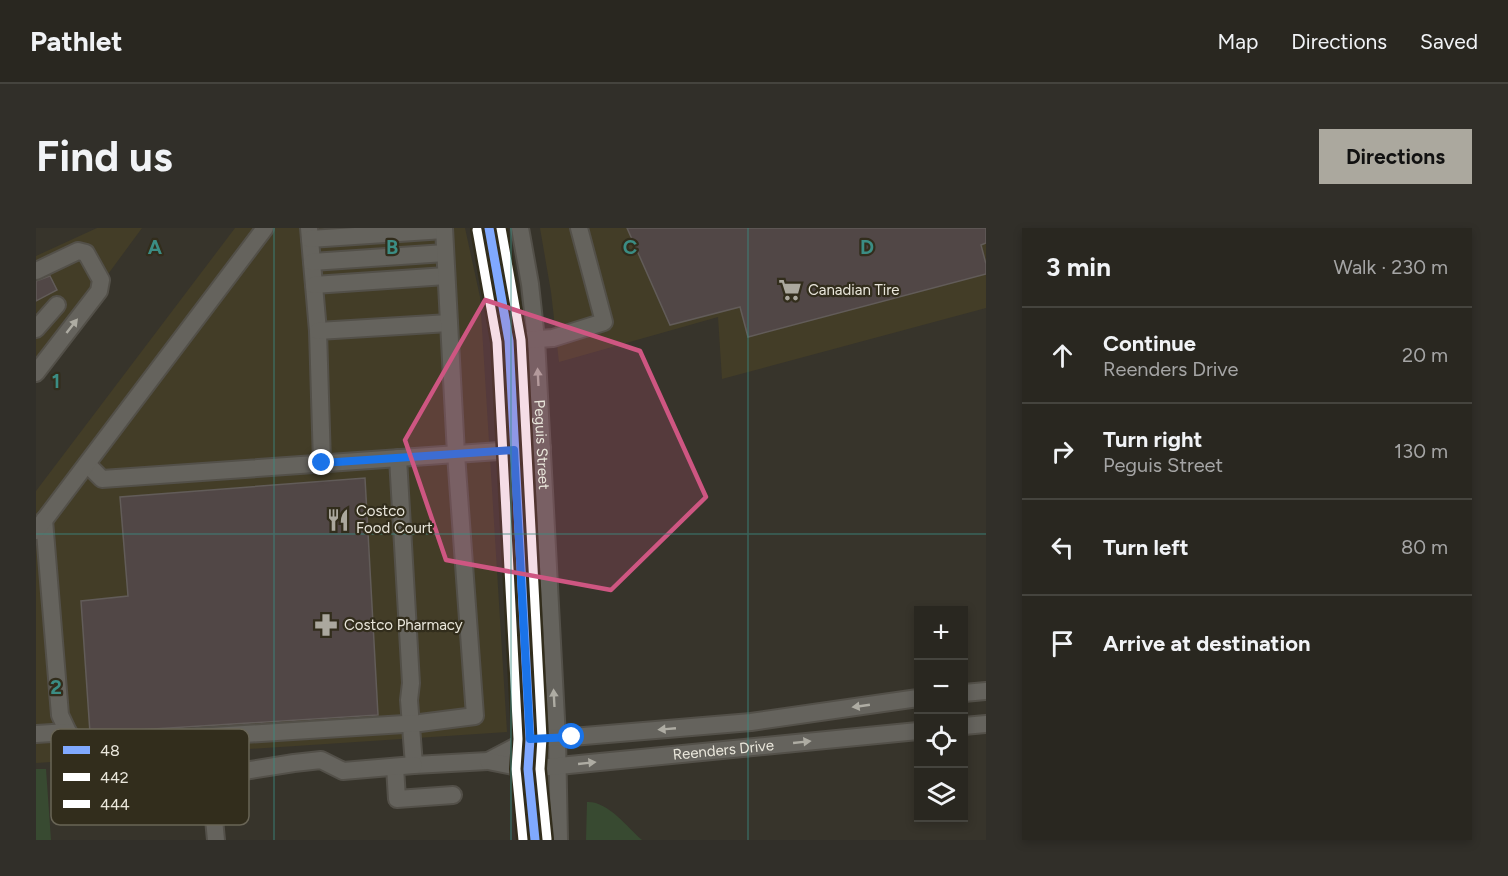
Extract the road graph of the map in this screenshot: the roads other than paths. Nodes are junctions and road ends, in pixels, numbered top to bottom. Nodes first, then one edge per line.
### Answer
1 (265, 228) edge
2 (489, 228) edge
3 (520, 228) edge
4 (579, 228) edge
5 (445, 253) edge
6 (312, 261) edge
7 (36, 270) edge
8 (57, 305) dead end
9 (449, 323) junction
10 (36, 329) edge
11 (318, 331) junction
12 (536, 339) junction
13 (509, 341) junction
14 (36, 372) edge
15 (542, 448) junction
16 (514, 450) junction
17 (456, 454) junction
18 (398, 458) junction
19 (322, 463) junction
20 (87, 464) junction
21 (40, 525) edge
22 (986, 691) edge
23 (968, 693) edge
24 (914, 699) edge
25 (410, 723) junction
26 (986, 724) edge
27 (968, 726) edge
28 (67, 729) edge
29 (914, 731) edge
30 (51, 733) edge
31 (249, 733) edge
32 (36, 734) edge
33 (557, 738) junction
34 (530, 739) junction
35 (489, 761) junction
36 (414, 765) junction
37 (395, 766) junction
38 (556, 766) junction
39 (528, 769) junction
40 (249, 770) edge
41 (453, 795) dead end
42 (215, 825) edge
43 (216, 840) edge
44 (535, 840) edge
45 (560, 840) edge

1 - 20 street
2 - 13 street, Peguis Street
3 - 12 street, Peguis Street
4 - 12 street
5 - 6 street
5 - 6 street
5 - 6 street
5 - 9 street
6 - 11 street
14 -> 7 street
8 - 10 street
9 - 11 street
9 - 17 street
11 - 19 street
12 - 13 street
15 -> 12 street, Peguis Street
13 - 16 street, Peguis Street
15 - 16 street
33 -> 15 street, Peguis Street
16 - 17 street
16 - 34 street, Peguis Street
17 - 18 street
17 - 25 street
18 - 19 street
18 - 25 street
19 - 20 street
20 - 21 street
21 - 28 street
22 - 23 street
24 -> 33 street, Reenders Drive
25 - 31 street
25 - 36 street
26 - 27 street
38 -> 29 street, Reenders Drive
30 - 32 street
33 - 34 street, Reenders Drive
33 - 38 street, Peguis Street
34 - 35 street
34 - 39 street, Peguis Street
35 - 36 street
35 - 39 street, Reenders Drive
36 - 37 street
37 - 40 street
37 - 41 street
38 - 39 street, Reenders Drive
38 - 45 street, Peguis Street
39 - 44 street, Peguis Street
42 - 43 street

